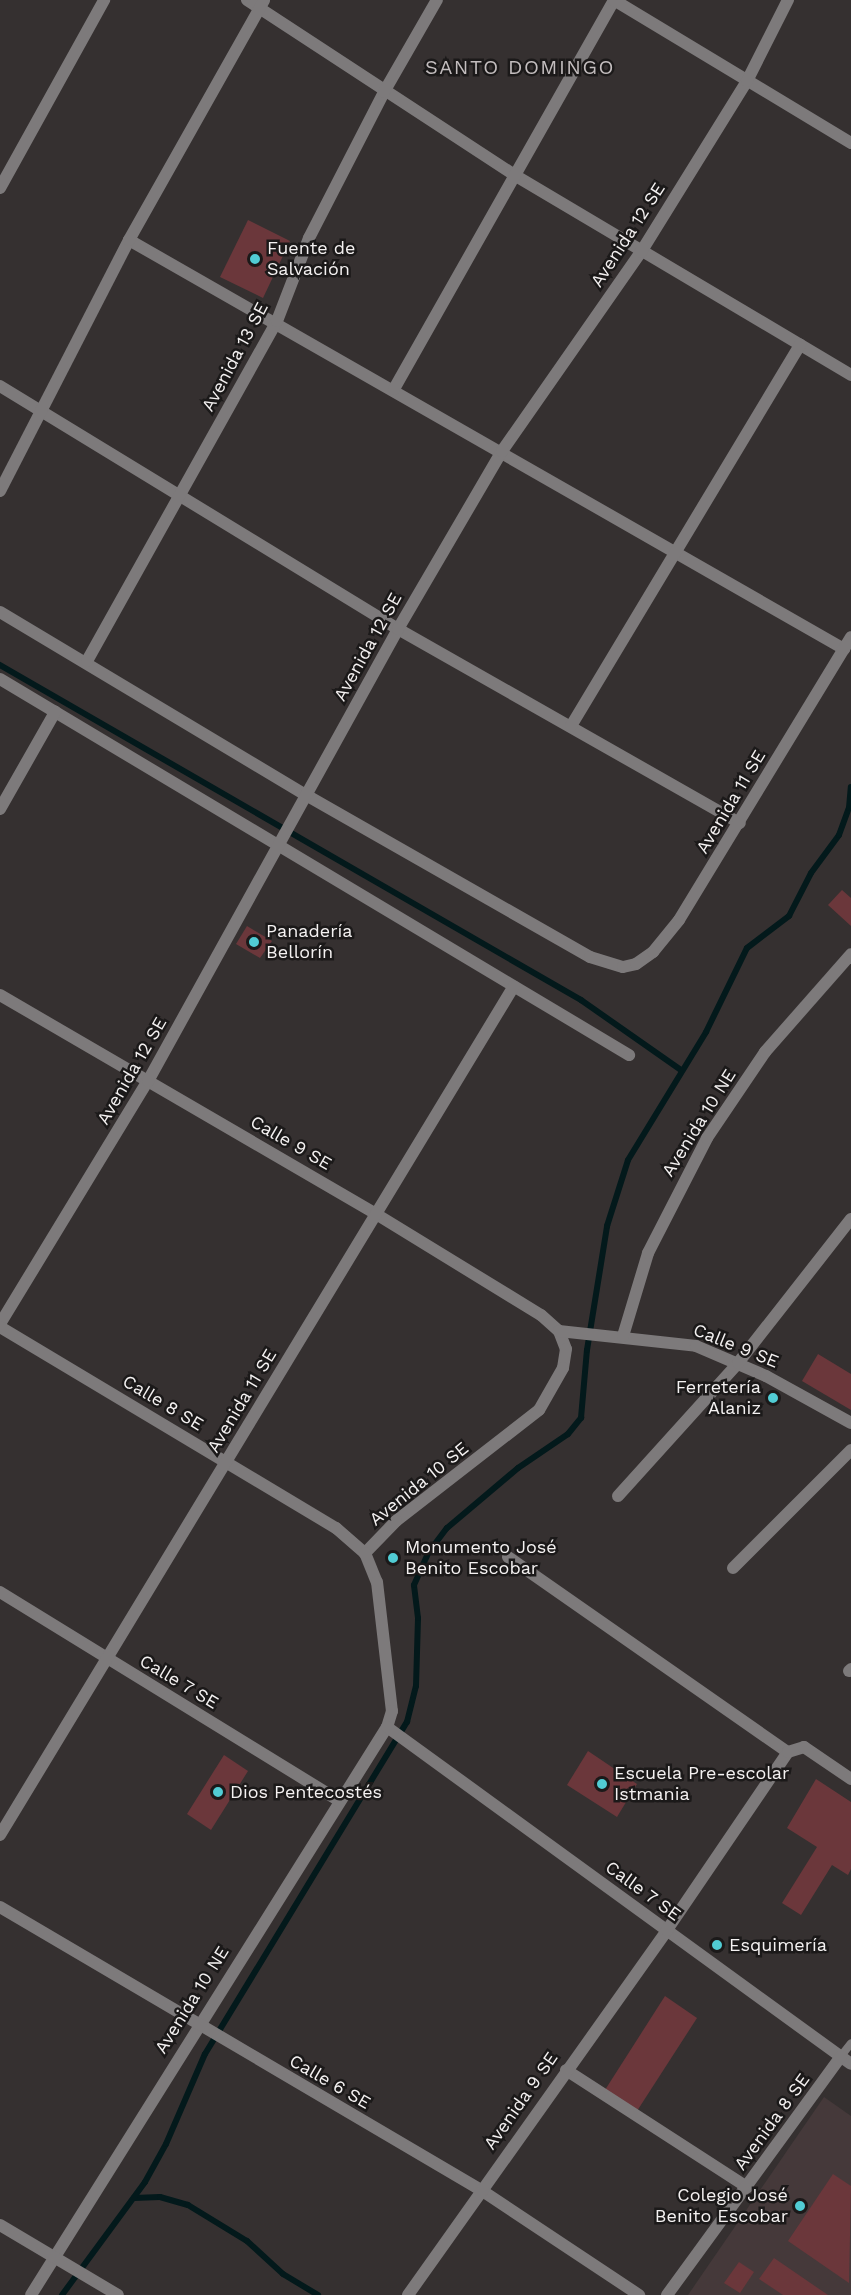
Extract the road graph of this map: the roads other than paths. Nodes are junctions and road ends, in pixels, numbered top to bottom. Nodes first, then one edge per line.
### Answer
1 (104, 0) edge
2 (247, 0) edge
3 (437, 0) edge
4 (788, 0) edge
5 (262, 4) edge
6 (747, 81) junction
7 (384, 92) junction
8 (851, 143) edge
9 (516, 176) junction
10 (0, 188) edge
11 (129, 240) junction
12 (641, 252) junction
13 (277, 321) junction
14 (800, 345) junction
15 (851, 375) edge
16 (0, 386) edge
17 (394, 389) junction
18 (41, 411) junction
19 (502, 451) junction
20 (0, 491) edge
21 (179, 496) junction
22 (677, 552) junction
23 (0, 612) edge
24 (398, 630) junction
25 (851, 637) edge
26 (844, 649) junction
27 (87, 661) junction
28 (0, 679) edge
29 (55, 711) junction
30 (571, 726) junction
31 (306, 795) junction
32 (0, 809) edge
33 (740, 823) junction
34 (282, 842) junction
35 (851, 954) edge
36 (514, 986) junction
37 (0, 995) edge
38 (630, 1055) dead end
39 (148, 1081) junction
40 (376, 1214) junction
41 (851, 1219) edge
42 (0, 1326) edge
43 (559, 1331) junction
44 (623, 1336) junction
45 (738, 1362) junction
46 (851, 1423) edge
47 (851, 1450) edge
48 (226, 1462) junction
49 (618, 1496) dead end
50 (365, 1553) junction
51 (508, 1557) dead end
52 (733, 1568) dead end
53 (0, 1592) edge
54 (107, 1659) junction
55 (392, 1730) junction
56 (788, 1752) junction
57 (851, 1779) edge
58 (340, 1801) junction
59 (0, 1835) edge
60 (0, 1906) edge
61 (667, 1930) junction
62 (201, 2027) junction
63 (851, 2043) edge
64 (846, 2060) edge
65 (566, 2070) junction
66 (747, 2187) junction
67 (481, 2190) junction
68 (0, 2225) edge
69 (54, 2256) junction
70 (31, 2295) edge
71 (118, 2295) edge
72 (408, 2295) edge
73 (639, 2295) edge
74 (668, 2295) edge

1 - 10 street
2 - 5 street
3 - 7 street, Avenida 13 SE
4 - 6 street, Avenida 12 SE
5 - 7 street
5 - 11 street
6 - 8 street
6 - 9 street
6 - 12 street, Avenida 12 SE
7 - 9 street
7 - 13 street, Avenida 13 SE
9 - 12 street
9 - 17 street
11 - 13 street
11 - 18 street
12 - 14 street
12 - 19 street, Avenida 12 SE
13 - 17 street
13 - 21 street, Avenida 13 SE
14 - 15 street
14 - 22 street
16 - 18 street
17 - 19 street
18 - 20 street
18 - 21 street
19 - 22 street
19 - 24 street, Avenida 12 SE
21 - 24 street
21 - 27 street, Avenida 13 SE
22 - 26 street
22 - 30 street
23 - 27 street
24 - 30 street
24 - 31 street, Avenida 12 SE
25 - 26 street, Avenida 11 SE
26 - 33 street, Avenida 11 SE
27 - 31 street
28 - 29 street
29 - 32 street
29 - 34 street
30 - 33 street
31 - 33 street, Avenida 11 SE
31 - 34 street, Avenida 12 SE
34 - 36 street
34 - 39 street, Avenida 12 SE
35 - 44 street, Avenida 10 NE
36 - 38 street
36 - 40 street, Avenida 11 SE
37 - 39 street, Calle 9 SE
39 - 40 street, Calle 9 SE
39 - 42 street, Avenida 12 SE
40 - 43 street, Calle 9 SE
40 - 48 street, Avenida 11 SE
41 - 45 street
42 - 48 street, Calle 8 SE
43 - 44 street, Calle 9 SE
43 - 50 street, Avenida 10 SE
44 - 45 street, Calle 9 SE
45 - 46 street, Calle 9 SE
45 - 49 street
47 - 52 street
48 - 50 street, Calle 8 SE
48 - 54 street, Avenida 11 SE
50 - 55 street, Avenida 10 SE
51 - 56 street
53 - 54 street, Calle 7 SE
54 - 58 street, Calle 7 SE
54 - 59 street, Avenida 11 SE
55 - 58 street, Avenida 10 NE
55 - 61 street, Calle 7 SE
56 - 57 street
56 - 61 street, Avenida 9 SE
58 - 62 street, Avenida 10 NE
60 - 62 street, Calle 6 SE
61 - 64 street, Calle 7 SE
61 - 65 street, Avenida 9 SE
62 - 67 street, Calle 6 SE
62 - 69 street, Avenida 10 NE
63 - 64 lane
64 - 66 street, Avenida 8 SE
65 - 66 street
65 - 67 street, Avenida 9 SE
66 - 74 street, Avenida 8 SE
67 - 72 street, Avenida 9 SE
67 - 73 street, Calle 6 SE
68 - 69 street
69 - 70 street, Avenida 10 NE
69 - 71 street

